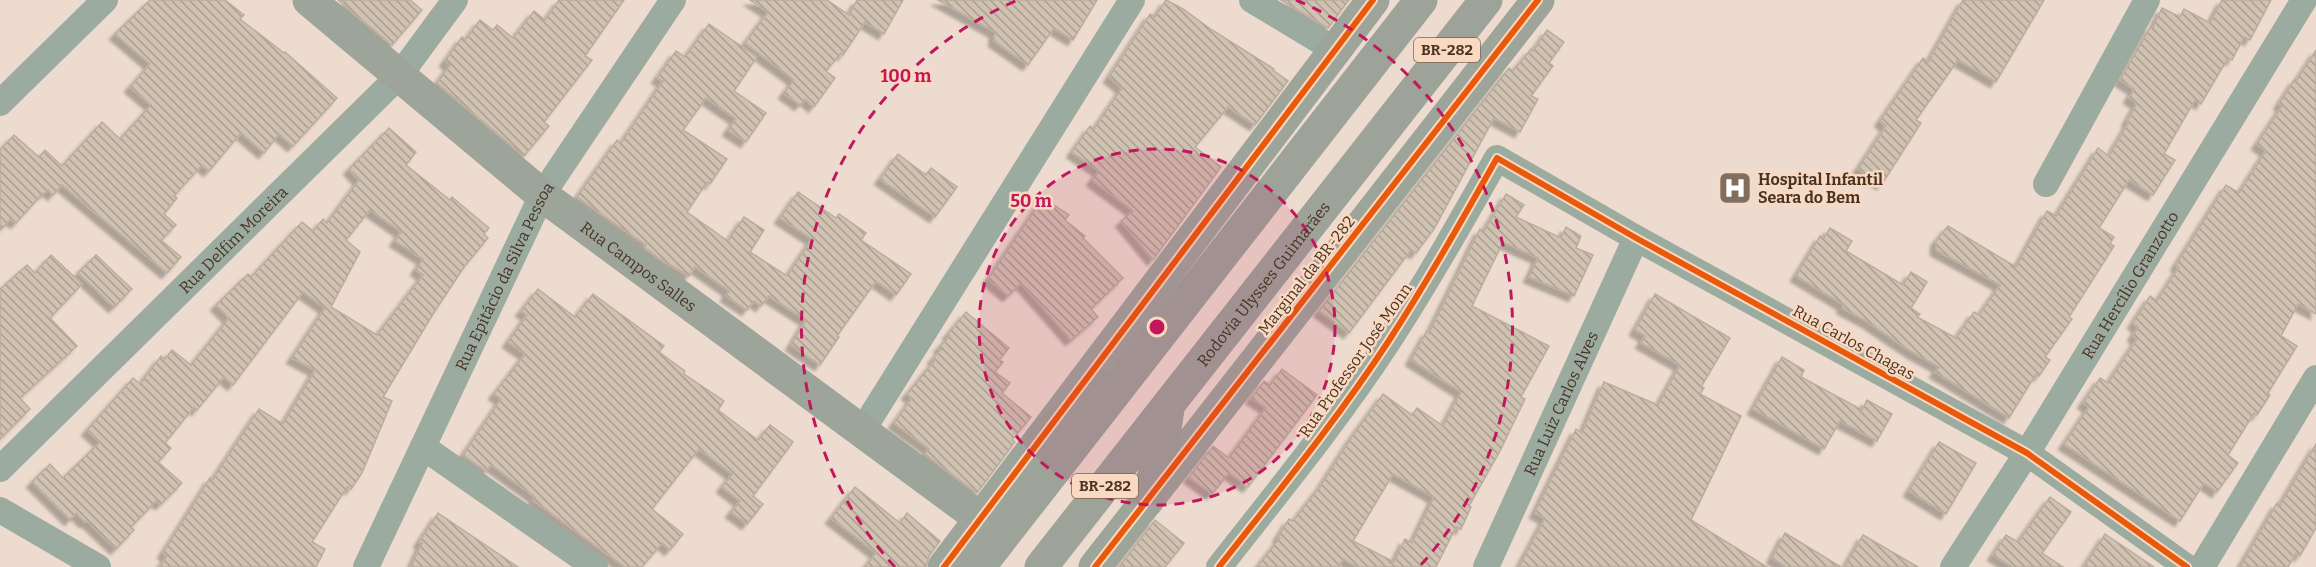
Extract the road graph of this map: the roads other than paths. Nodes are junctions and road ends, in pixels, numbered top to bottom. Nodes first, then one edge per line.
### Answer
1 (105, 0) edge
2 (309, 0) edge
3 (455, 0) edge
4 (673, 0) edge
5 (1132, 0) edge
6 (1252, 0) edge
7 (1373, 0) edge
8 (1421, 0) edge
9 (1486, 0) edge
10 (1538, 0) edge
11 (2147, 0) edge
12 (2304, 0) edge
13 (1335, 50) junction
14 (399, 76) junction
15 (3, 94) edge
16 (1497, 158) joint
17 (2046, 184) dead end
18 (542, 195) junction
19 (1636, 238) junction
20 (1152, 345) junction
21 (2316, 378) edge
22 (1169, 405) junction
23 (862, 431) junction
24 (1041, 439) junction
25 (423, 447) junction
26 (2027, 453) junction
27 (0, 469) edge
28 (1147, 501) junction
29 (0, 510) edge
30 (981, 519) junction
31 (98, 567) edge
32 (366, 567) edge
33 (595, 567) edge
34 (944, 567) edge
35 (979, 567) edge
36 (1041, 567) edge
37 (1095, 567) edge
38 (1220, 567) edge
39 (1486, 567) edge
40 (1953, 567) edge
41 (2187, 567) edge
42 (2202, 567) edge

1 - 15 street
2 - 14 main road, Rua Campos Salles
3 - 14 street, Rua Delfim Moreira
4 - 18 street, Rua Epitácio da Silva Pessoa
5 - 23 street
6 - 13 street
7 - 13 main road
8 - 20 highway, BR-282
9 - 22 highway, Rodovia Ulysses Guimarães / BR-282
10 - 28 main road, Marginal da BR-282
11 - 17 street
12 - 26 street, Rua Hercílio Granzotto
13 - 24 main road
14 - 18 main road, Rua Campos Salles
14 - 27 street, Rua Delfim Moreira
16 - 19 street, Rua Carlos Chagas
16 - 38 street, Rua Professor José Monn
18 - 23 main road, Rua Campos Salles
18 - 25 street, Rua Epitácio da Silva Pessoa
19 - 26 street, Rua Carlos Chagas
19 - 39 street, Rua Luiz Carlos Alves
20 - 24 highway
20 - 35 highway, BR-282
21 - 42 street
22 - 28 highway
22 - 36 highway, Rodovia Ulysses Guimarães / BR-282
23 - 30 main road, Rua Campos Salles
24 - 30 main road
25 - 32 street, Rua Epitácio da Silva Pessoa
25 - 33 street
26 - 40 street, Rua Hercílio Granzotto
26 - 41 street, Rua Carlos Chagas
28 - 37 main road, Marginal da BR-282
29 - 31 street
30 - 34 main road

